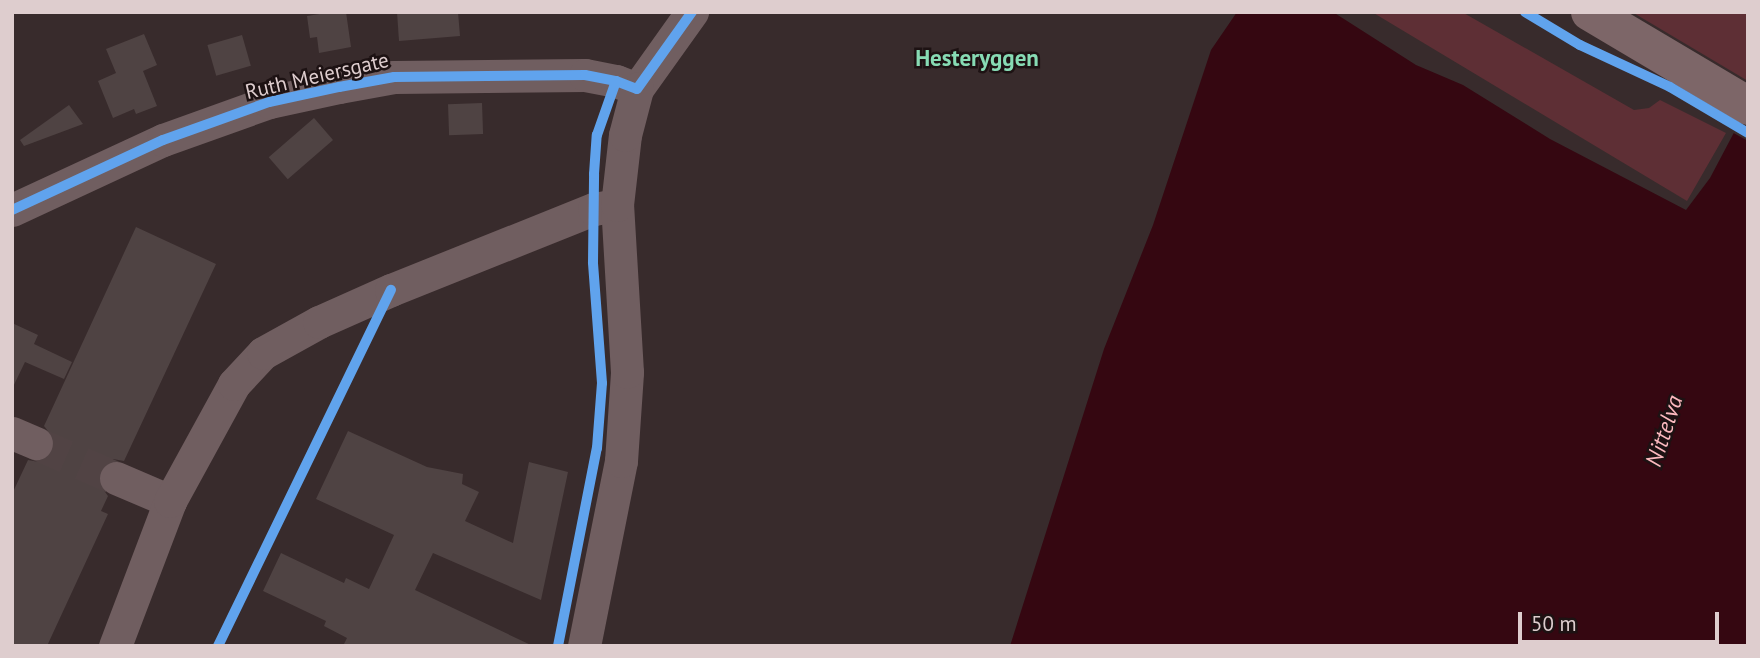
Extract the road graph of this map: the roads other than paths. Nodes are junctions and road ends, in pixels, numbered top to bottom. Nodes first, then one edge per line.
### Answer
1 (692, 12) edge
2 (1590, 12) edge
3 (637, 89) junction
4 (1748, 106) edge
5 (617, 205) junction
6 (12, 210) edge
7 (116, 478) tunnel mouth
8 (170, 501) junction
9 (115, 646) edge
10 (584, 646) edge

1 - 3 street
2 - 4 main road
3 - 5 street
3 - 6 street, Ruth Meiersgate
5 - 8 street
5 - 10 street
7 - 8 street
8 - 9 street

